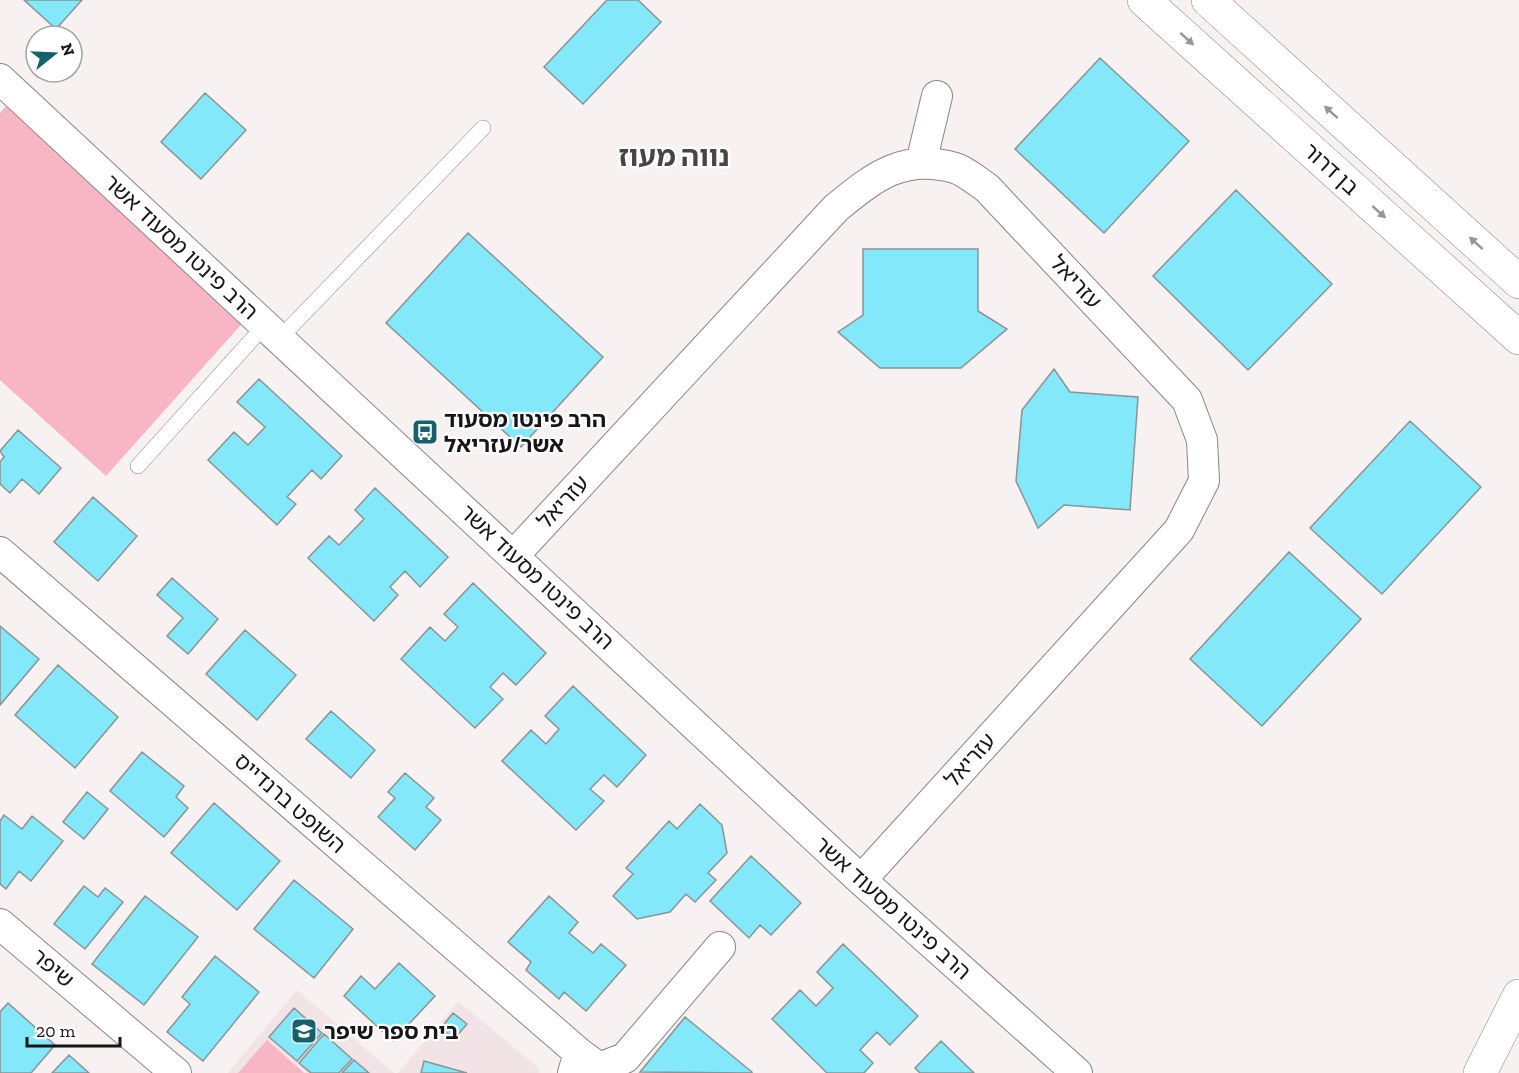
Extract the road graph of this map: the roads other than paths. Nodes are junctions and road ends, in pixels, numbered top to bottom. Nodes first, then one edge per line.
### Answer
1 (1144, 0) edge
2 (1208, 0) edge
3 (0, 79) edge
4 (937, 96) dead end
5 (483, 128) dead end
6 (921, 163) junction
7 (1519, 282) edge
8 (272, 332) junction
9 (1519, 338) edge
10 (138, 466) dead end
11 (0, 552) edge
12 (514, 555) junction
13 (861, 880) junction
14 (0, 924) edge
15 (720, 947) dead end
16 (1519, 996) edge
17 (1519, 1016) edge
18 (1487, 1060) edge
19 (576, 1063) edge
20 (162, 1068) edge
21 (1077, 1073) edge

1 -> 9 street, בן דרור
7 -> 2 street, בן דרור
3 - 8 street, הרב פינטו מסעוד אשר
4 - 6 street
5 - 8 lane
6 - 12 street, עזריאל
6 - 13 street, עזריאל
8 - 10 lane
8 - 12 street, הרב פינטו מסעוד אשר
11 - 19 street, השופט ברנדייס
12 - 13 street, הרב פינטו מסעוד אשר
13 - 21 street, הרב פינטו מסעוד אשר
14 - 20 street, שיפר
15 - 19 street, השופט ברנדייס
16 - 18 street
17 - 18 street

